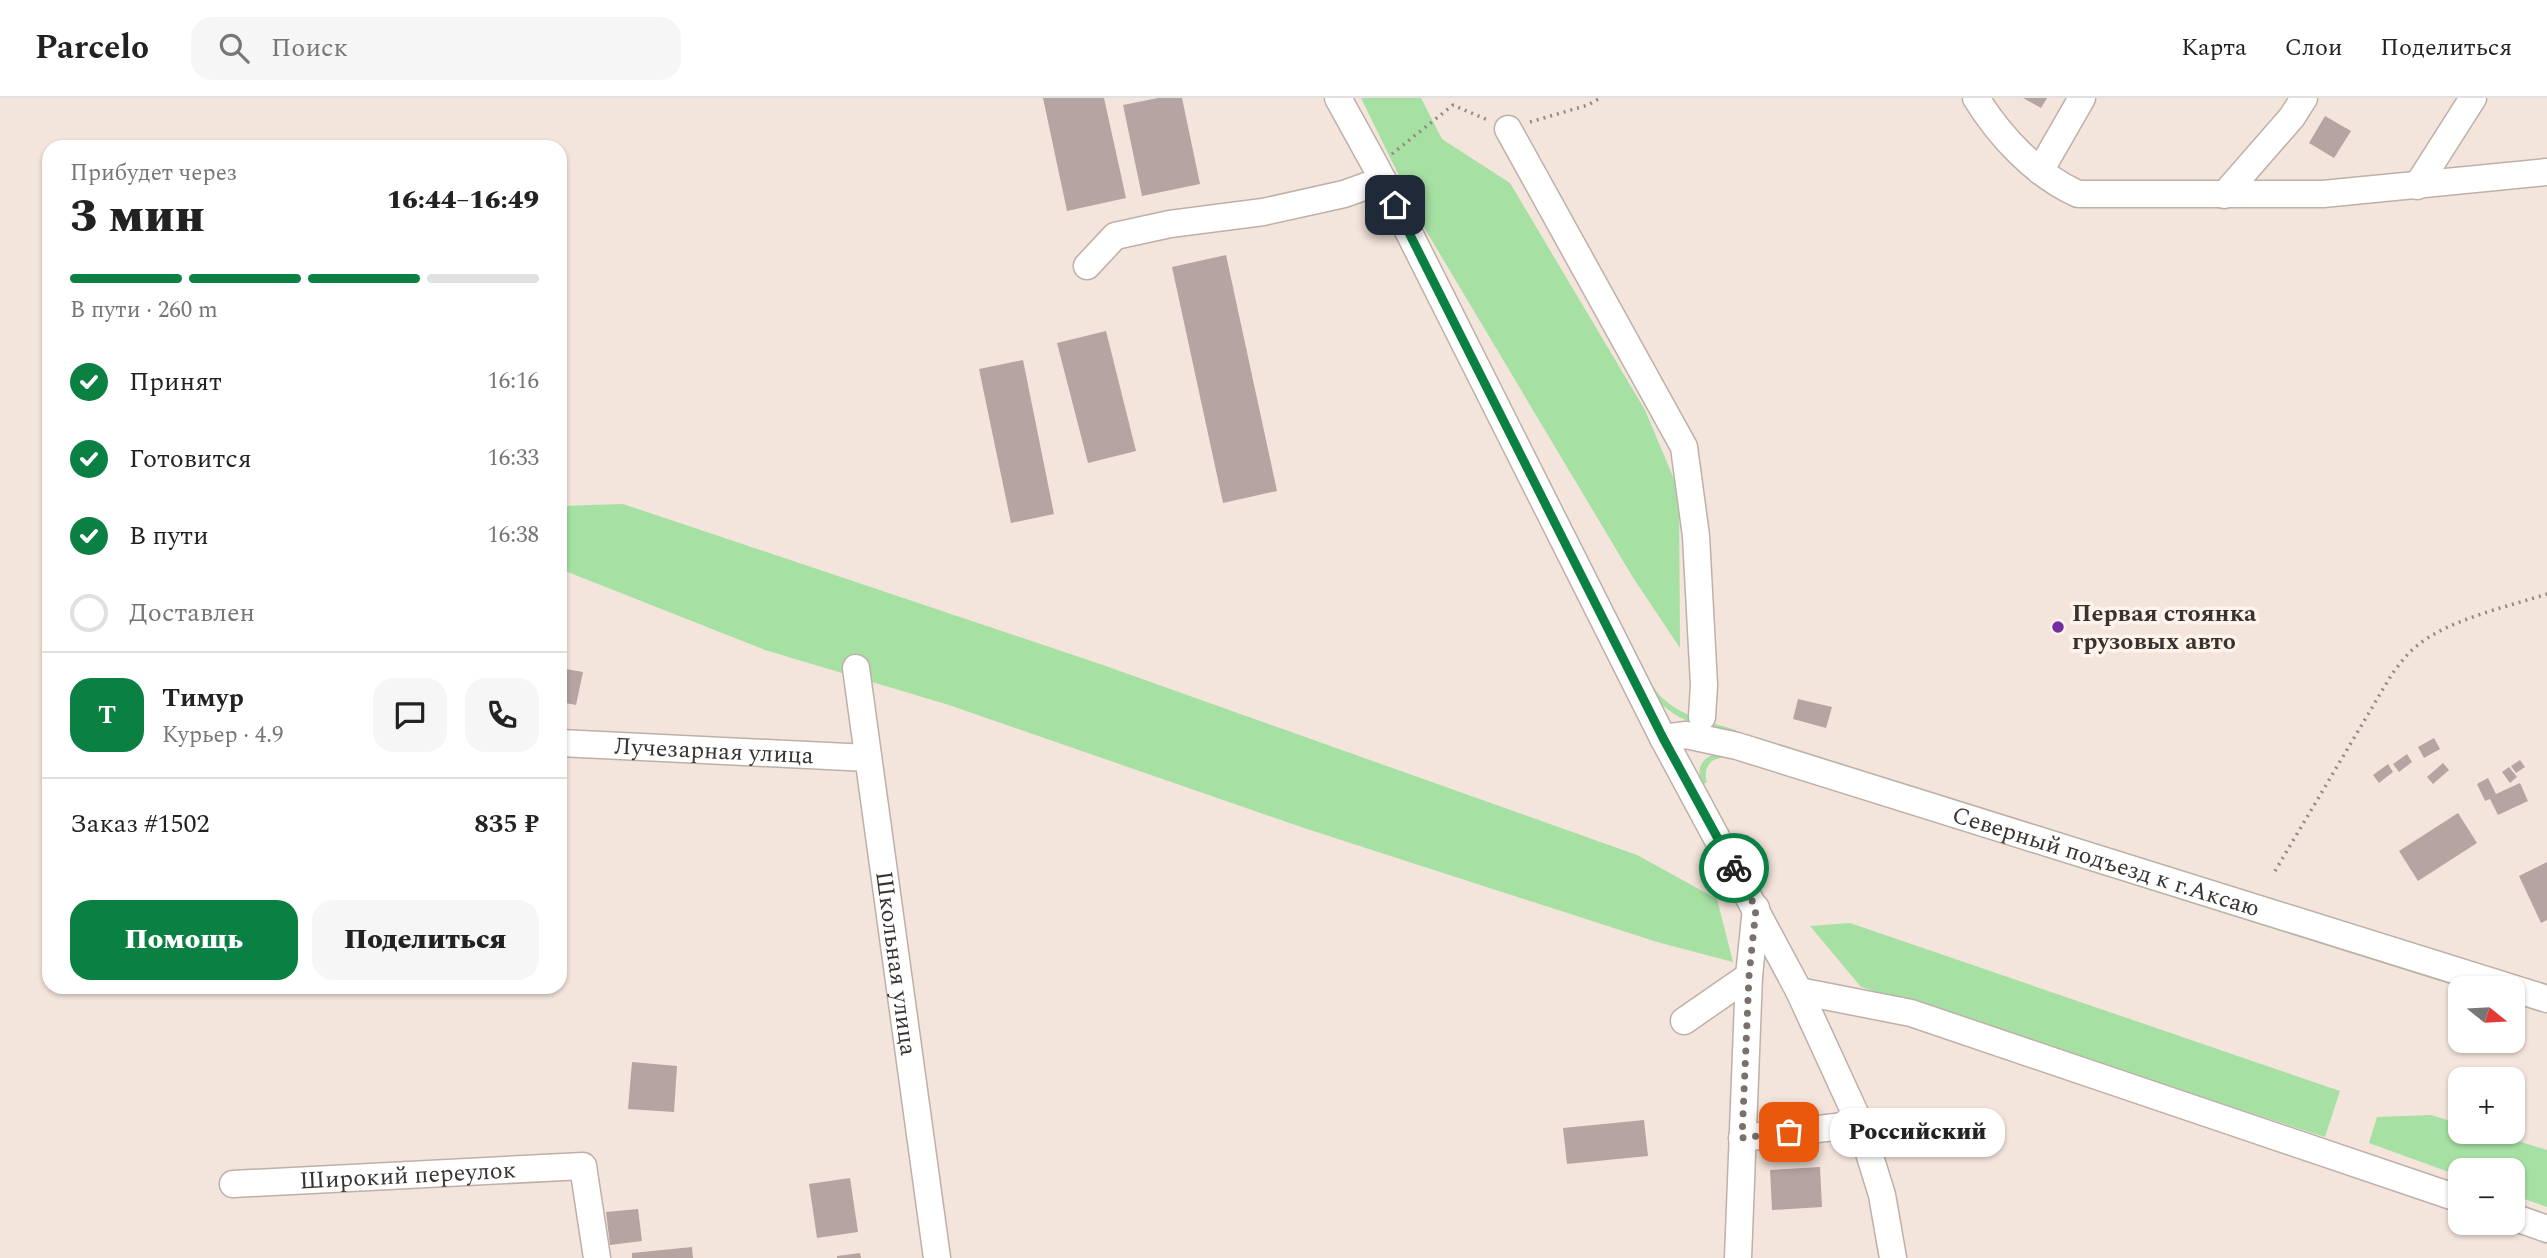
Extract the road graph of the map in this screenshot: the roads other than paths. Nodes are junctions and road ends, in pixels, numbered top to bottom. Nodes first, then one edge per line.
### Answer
1 (1338, 98) edge
2 (1976, 98) edge
3 (2082, 98) edge
4 (2304, 98) edge
5 (2473, 98) edge
6 (1508, 129) road end
7 (2040, 171) junction
8 (2547, 172) edge
9 (1380, 174) junction
10 (2417, 186) junction
11 (2224, 195) junction
12 (1087, 266) dead end
13 (856, 668) dead end
14 (1702, 717) dead end
15 (1663, 738) junction
16 (567, 743) edge
17 (868, 758) junction
18 (1756, 908) junction
19 (1749, 976) junction
20 (1799, 991) junction
21 (2547, 999) edge
22 (1684, 1021) dead end
23 (1860, 1124) junction
24 (1742, 1138) junction
25 (233, 1184) dead end
26 (2448, 1195) edge
27 (2525, 1221) edge
28 (2547, 1229) edge
29 (597, 1258) edge
30 (937, 1258) edge
31 (1738, 1258) edge
32 (1892, 1258) edge

1 - 9 street
2 - 7 street
3 - 7 street
4 - 11 street
5 - 10 street
6 - 14 street
7 - 11 street
8 - 10 street
9 - 12 street
9 - 15 street
10 - 11 street
13 - 17 street, Школьная улица
15 - 18 street
15 - 21 street, Северный подъезд к г.Аксаю
16 - 17 street, Лучезарная улица
17 - 30 street, Школьная улица
18 - 19 street
18 - 20 street
19 - 22 street
19 - 24 street
20 - 23 street
20 - 26 street
23 - 24 street
23 - 32 street
24 - 31 street
25 - 29 street, Широкий переулок
27 - 28 street

